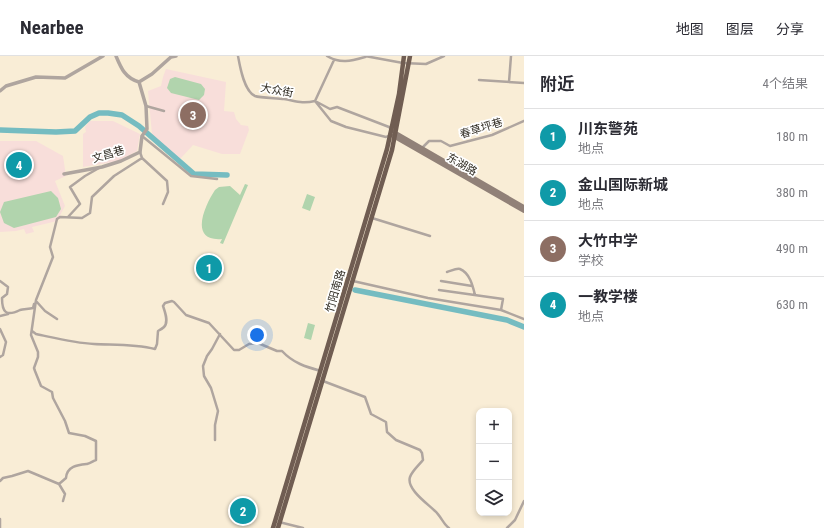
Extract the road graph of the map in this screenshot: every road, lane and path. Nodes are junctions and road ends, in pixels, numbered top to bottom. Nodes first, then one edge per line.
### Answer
1 (104, 56) edge
2 (116, 56) edge
3 (176, 56) edge
4 (238, 56) edge
5 (327, 56) edge
6 (365, 56) edge
7 (404, 56) edge
8 (410, 56) edge
9 (444, 56) edge
10 (511, 56) edge
11 (334, 60) junction
12 (403, 63) junction
13 (409, 64) junction
14 (479, 80) dead end
15 (139, 82) junction
16 (509, 82) junction
17 (524, 83) edge
18 (0, 91) edge
19 (315, 101) junction
20 (146, 106) junction
21 (164, 111) dead end
22 (524, 122) edge
23 (394, 134) junction
24 (142, 136) junction
25 (422, 148) junction
26 (140, 152) junction
27 (142, 158) junction
28 (102, 167) junction
29 (64, 174) dead end
30 (217, 179) dead end
31 (163, 204) dead end
32 (524, 207) edge
33 (524, 211) edge
34 (68, 217) junction
35 (372, 218) junction
36 (430, 236) dead end
37 (447, 272) dead end
38 (0, 281) edge
39 (353, 281) junction
40 (441, 281) dead end
41 (473, 286) junction
42 (439, 290) dead end
43 (475, 295) junction
44 (36, 300) junction
45 (502, 310) junction
46 (8, 313) junction
47 (0, 316) edge
48 (57, 319) dead end
49 (524, 319) edge
50 (0, 329) edge
51 (32, 331) junction
52 (220, 334) junction
53 (0, 357) edge
54 (323, 372) junction
55 (323, 382) junction
56 (216, 440) dead end
57 (0, 481) edge
58 (59, 484) junction
59 (63, 501) dead end
60 (524, 501) edge
61 (0, 519) edge
62 (278, 522) junction
63 (0, 528) edge
64 (272, 528) edge
65 (278, 528) edge
66 (303, 528) edge
67 (449, 528) edge
68 (507, 528) edge

1 - 18 street
2 - 15 street
3 - 15 street
4 - 19 street, 大众街
5 - 11 street
6 - 11 street
6 - 12 street
7 - 12 highway, 竹阳南路
8 - 13 highway, 竹阳南路
9 - 13 street
10 - 16 street
11 - 19 street
12 - 13 street
12 - 23 highway, 竹阳南路
13 - 23 highway, 竹阳南路
14 - 16 street
15 - 20 street
16 - 17 street
19 - 23 street
19 - 23 street
20 - 21 street
20 - 24 street
22 - 25 street, 春草坪巷
23 - 25 main road, 东湖路
23 - 33 main road, 东湖路
23 - 35 highway, 竹阳南路
23 - 54 highway, 竹阳南路
24 - 26 street, 文昌巷
24 - 30 street
25 - 32 main road, 东湖路
26 - 27 street
26 - 28 street, 文昌巷
27 - 31 street
27 - 34 street
28 - 29 street, 文昌巷
28 - 34 street
34 - 44 street
35 - 36 street
35 - 39 highway, 竹阳南路
37 - 41 street
38 - 46 street
39 - 45 street
39 - 54 highway, 竹阳南路
40 - 41 street
41 - 43 street
42 - 43 street
43 - 45 street
44 - 46 street
44 - 48 street
44 - 51 street
45 - 49 street
46 - 47 street
50 - 53 street
51 - 52 street
51 - 58 street
52 - 54 street
52 - 56 street
54 - 55 highway, 竹阳南路
54 - 62 highway, 竹阳南路
55 - 62 highway, 竹阳南路
55 - 67 street
57 - 58 street
58 - 59 street
60 - 68 street
61 - 63 street
62 - 64 highway, 竹阳南路
62 - 65 highway, 竹阳南路
62 - 66 street

